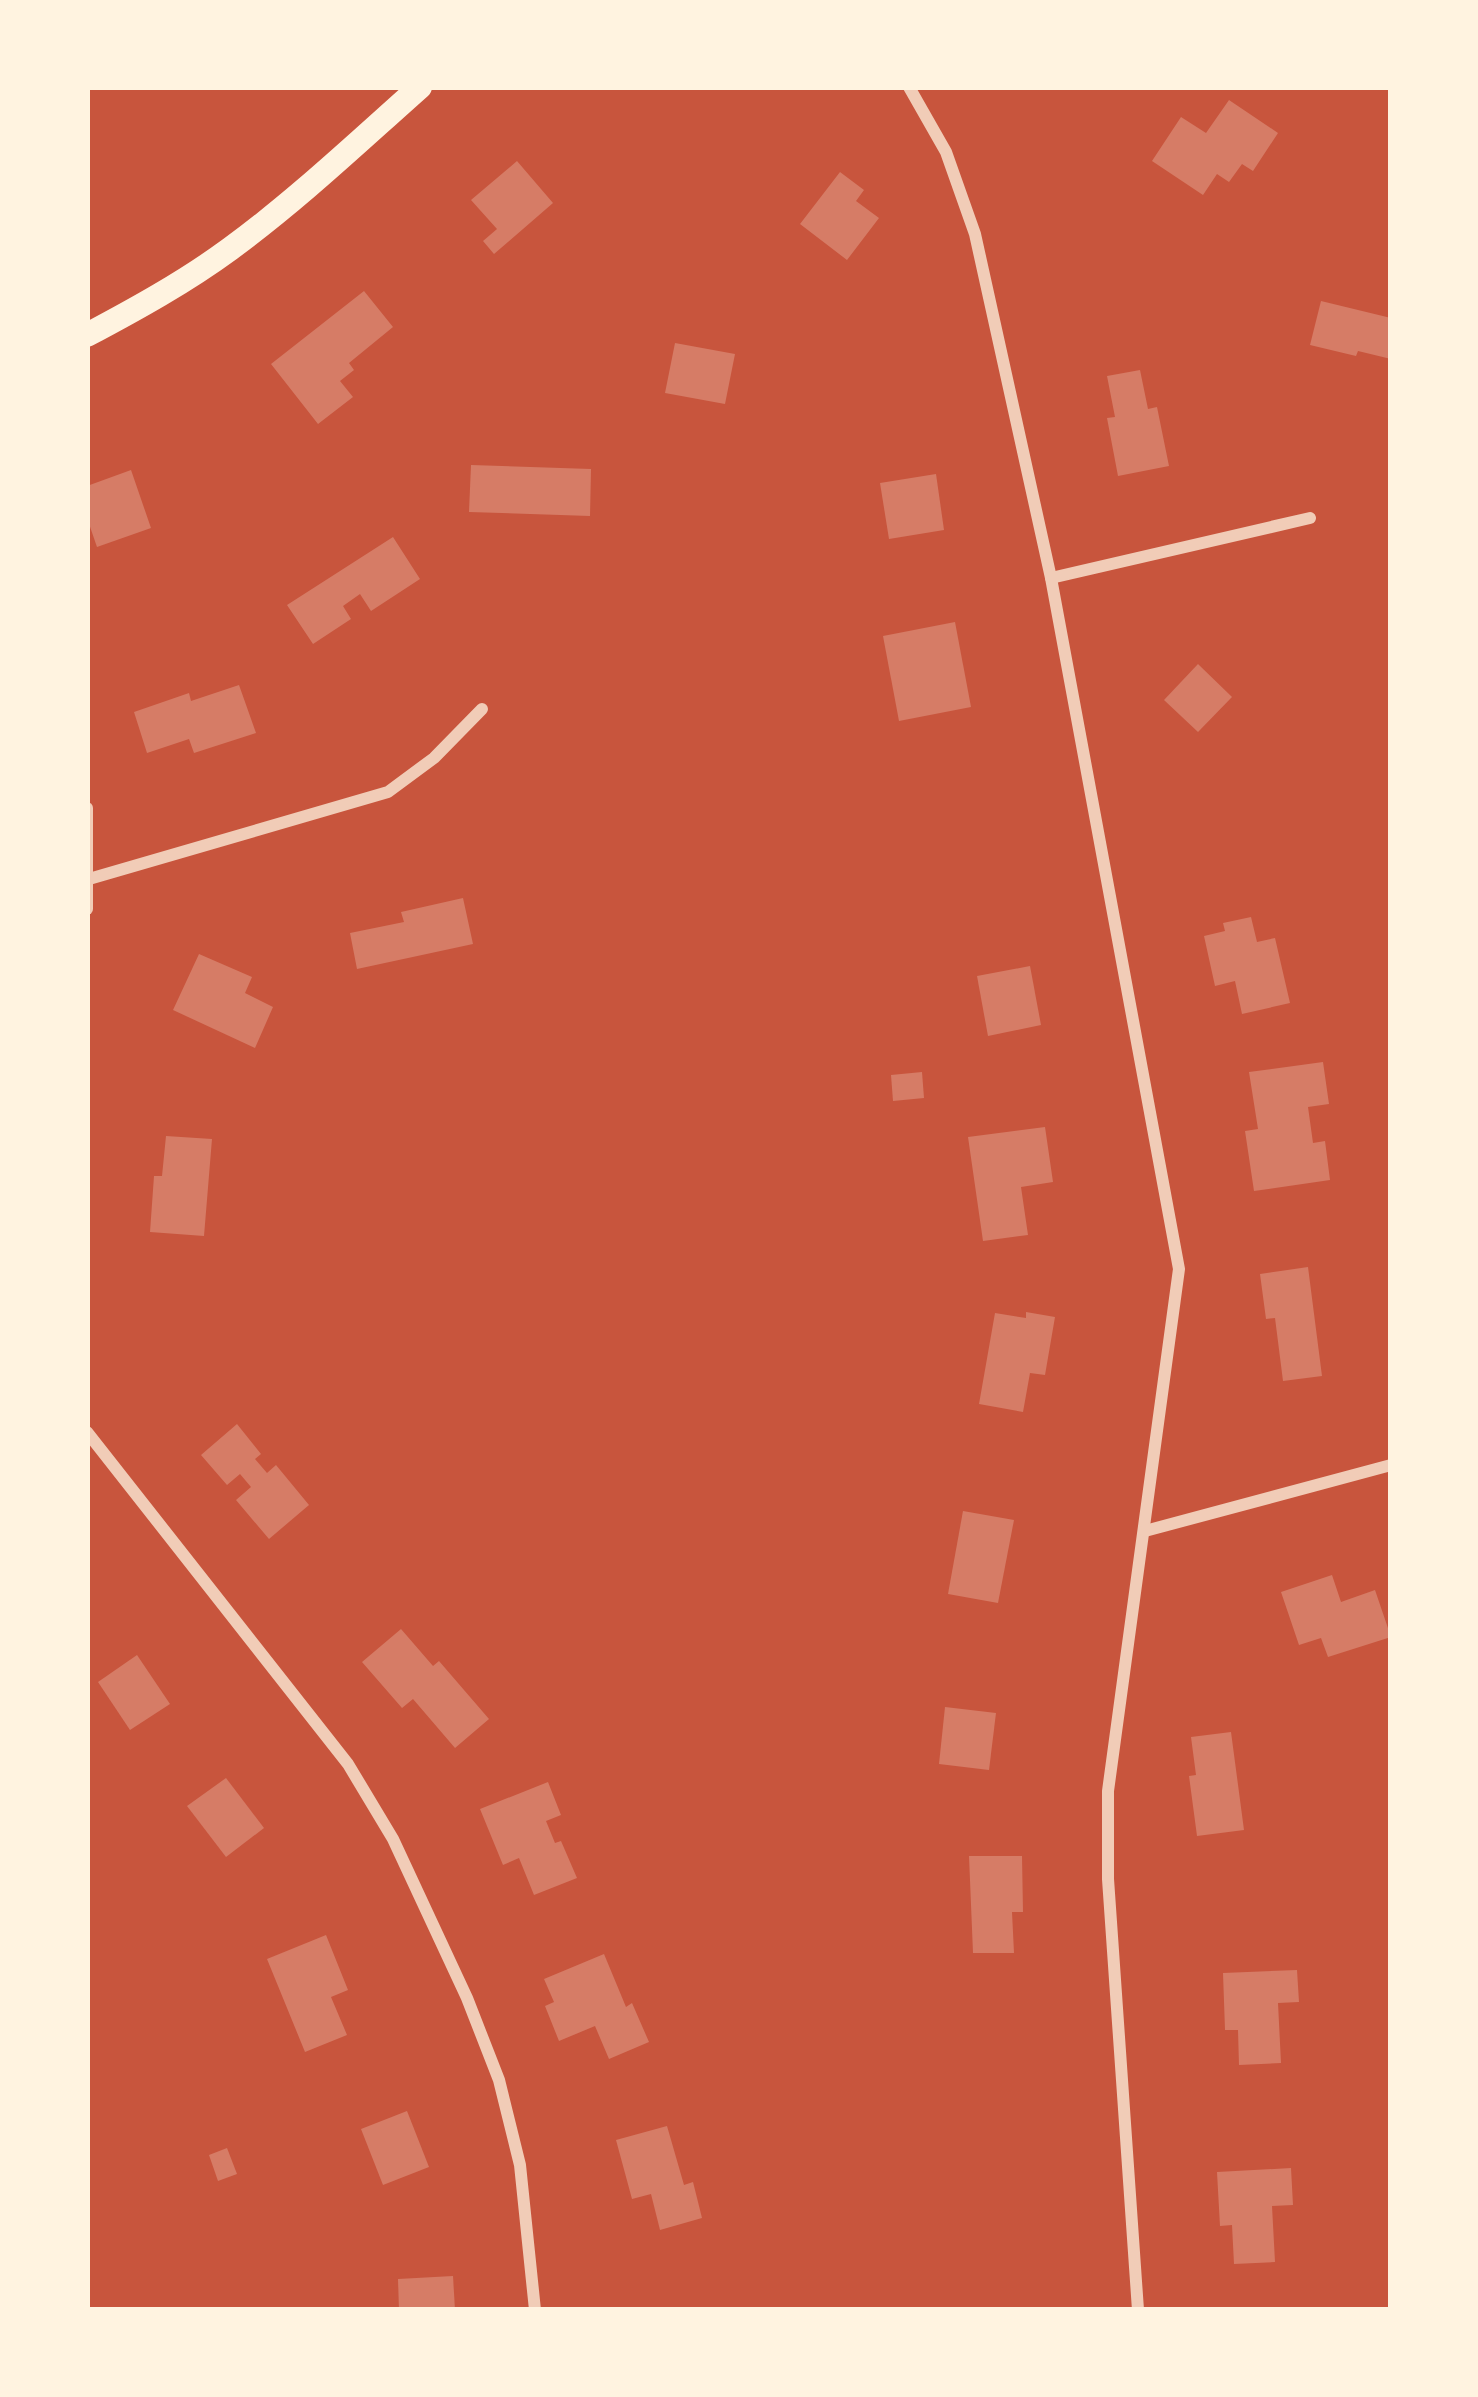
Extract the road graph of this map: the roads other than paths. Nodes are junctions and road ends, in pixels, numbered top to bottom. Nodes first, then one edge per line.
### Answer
1 (420, 87) edge
2 (909, 87) edge
3 (87, 335) edge
4 (1310, 518) dead end
5 (1052, 578) junction
6 (482, 709) dead end
7 (87, 808) edge
8 (89, 879) edge
9 (87, 909) edge
10 (87, 1432) edge
11 (1391, 1465) edge
12 (1145, 1531) junction
13 (535, 2310) edge
14 (1138, 2310) edge

1 - 3 main road
2 - 5 street
4 - 5 street
5 - 12 street
6 - 8 street
7 - 8 street
8 - 9 street
10 - 13 street
11 - 12 street
12 - 14 street

